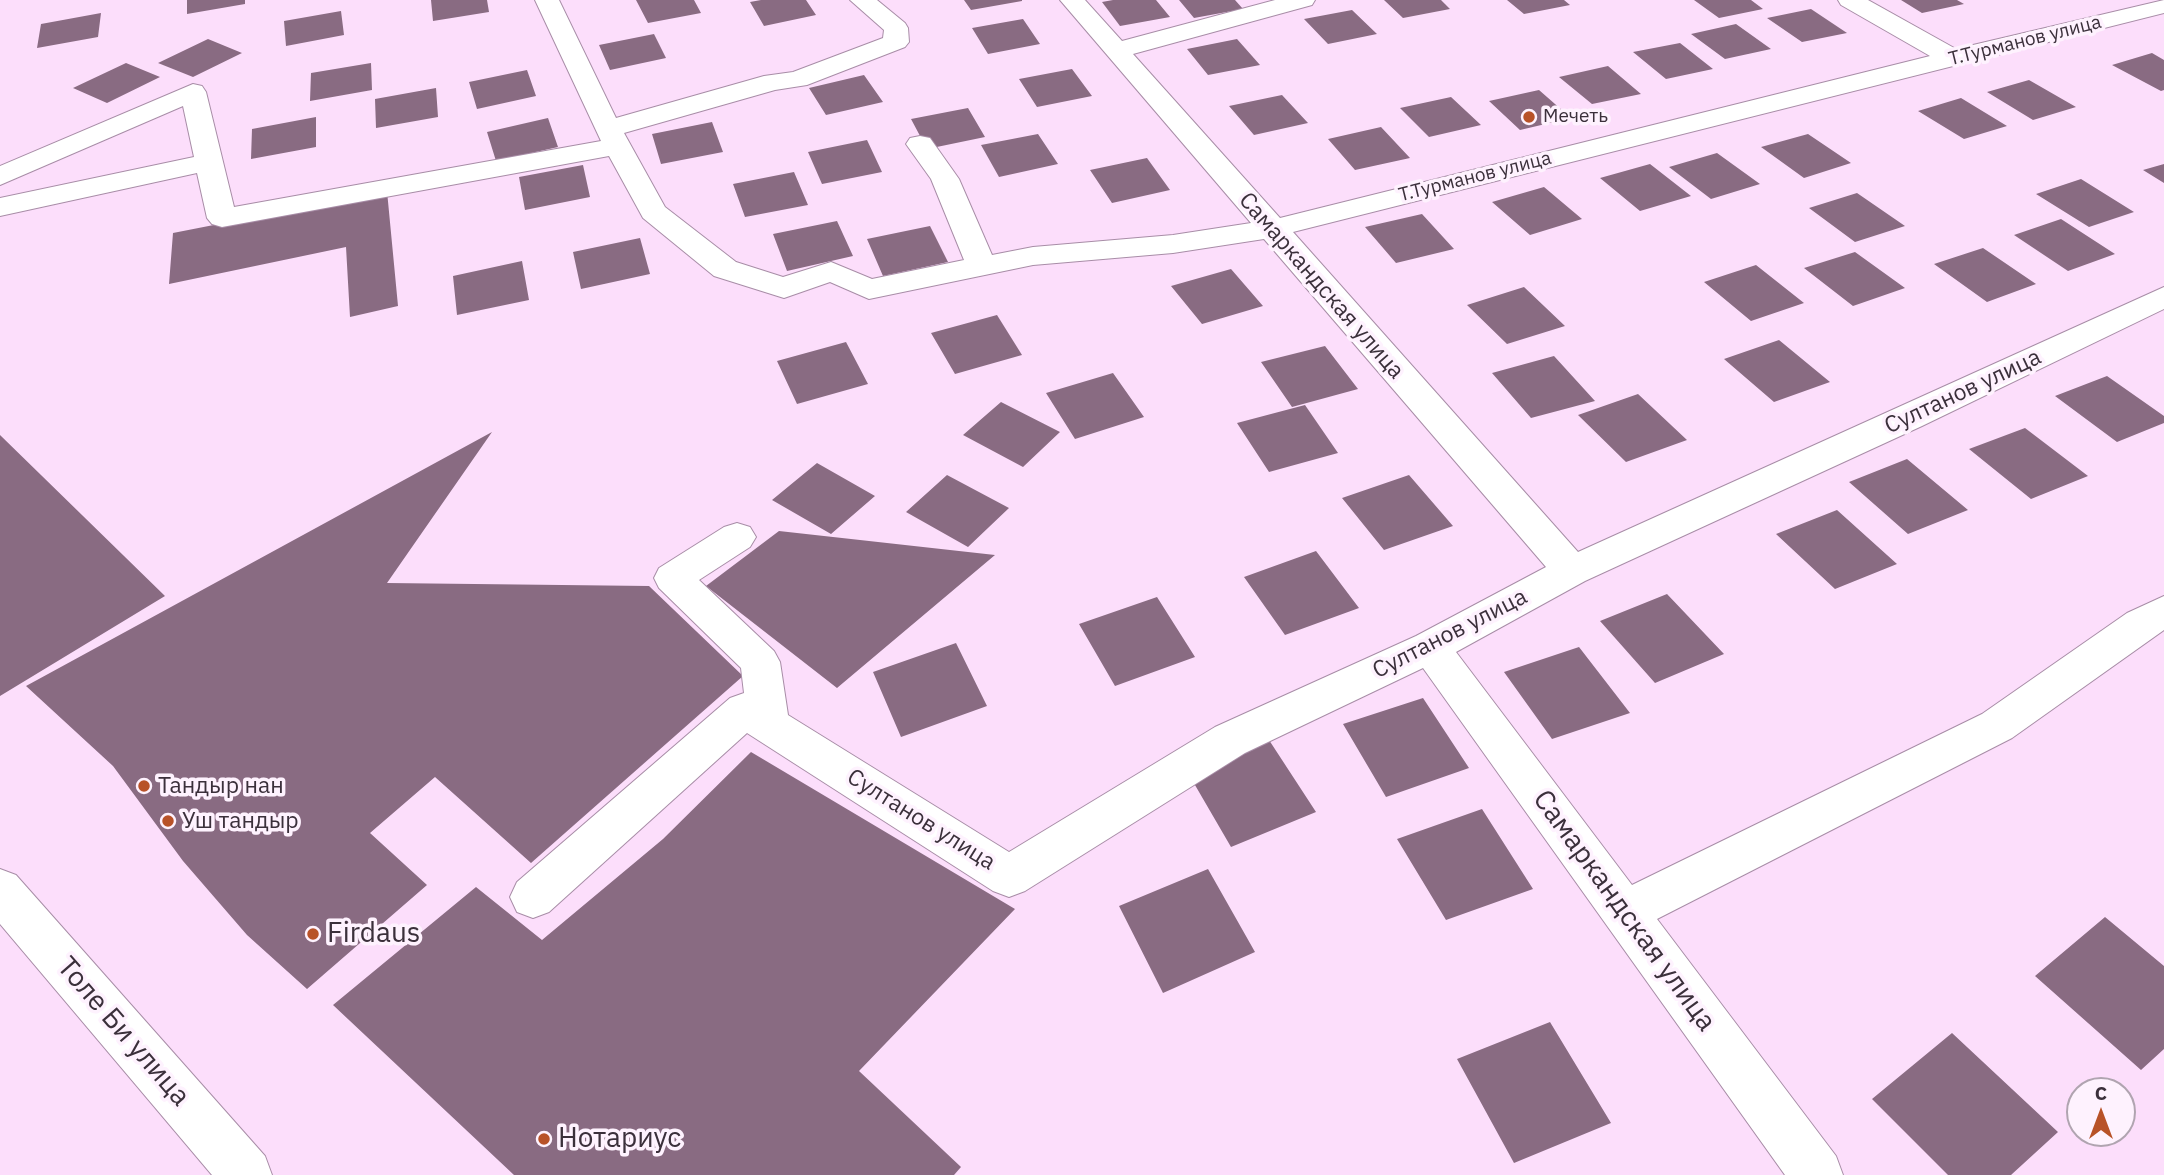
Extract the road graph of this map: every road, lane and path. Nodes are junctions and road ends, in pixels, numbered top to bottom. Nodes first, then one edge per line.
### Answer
1 (547, 0) edge
2 (862, 0) edge
3 (1072, 0) edge
4 (1303, 0) edge
5 (1850, 0) edge
6 (2156, 0) edge
7 (2164, 5) edge
8 (1249, 6) edge
9 (1115, 51) junction
10 (1955, 59) junction
11 (613, 138) junction
12 (920, 144) dead end
13 (209, 162) junction
14 (0, 176) edge
15 (0, 207) edge
16 (1271, 229) junction
17 (982, 267) junction
18 (2164, 297) edge
19 (737, 537) dead end
20 (1572, 571) junction
21 (2164, 611) edge
22 (1430, 647) junction
23 (768, 724) junction
24 (0, 890) edge
25 (533, 897) dead end
26 (1624, 912) junction
27 (246, 1175) edge
28 (1817, 1175) edge

1 - 11 street
2 - 11 street
3 - 9 street, Самаркандская улица
4 - 8 street
5 - 10 street
6 - 7 street
7 - 10 street, Т.Турманов улица
8 - 9 street
9 - 16 street, Самаркандская улица
10 - 16 street, Т.Турманов улица
11 - 13 street
11 - 17 street, Т.Турманов улица
12 - 17 street
13 - 14 street
13 - 15 street
16 - 17 street, Т.Турманов улица
16 - 20 street, Самаркандская улица
18 - 20 street, Султанов улица
19 - 23 street
20 - 22 street, Султанов улица
21 - 26 street
22 - 23 street, Султанов улица
22 - 26 street, Самаркандская улица
23 - 25 street, Султанов улица
24 - 27 street, Толе Би улица
26 - 28 street, Самаркандская улица

